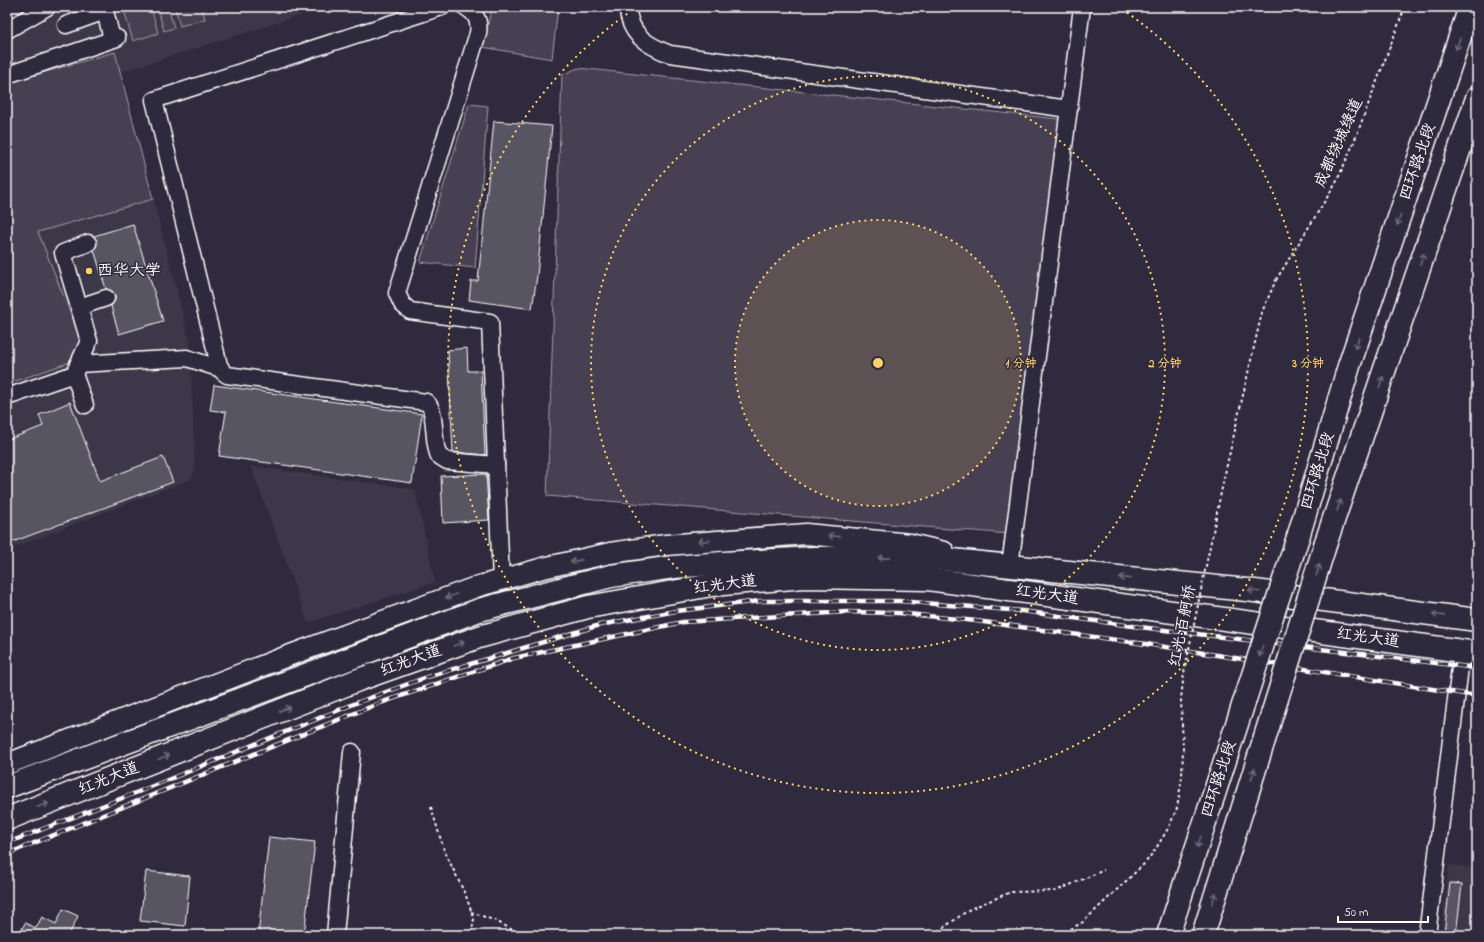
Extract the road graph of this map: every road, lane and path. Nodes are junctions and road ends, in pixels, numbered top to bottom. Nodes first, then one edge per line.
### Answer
1 (47, 7) edge
2 (442, 7) edge
3 (465, 7) edge
4 (628, 7) edge
5 (1082, 7) edge
6 (1405, 7) edge
7 (1470, 7) edge
8 (66, 25) dead end
9 (7, 30) edge
10 (7, 76) edge
11 (1477, 98) edge
12 (1069, 109) junction
13 (88, 243) dead end
14 (1276, 280) joint
15 (106, 298) dead end
16 (78, 307) junction
17 (76, 369) junction
18 (221, 369) junction
19 (7, 398) edge
20 (85, 405) dead end
21 (496, 465) junction
22 (1003, 566) junction
23 (501, 580) junction
24 (1477, 620) edge
25 (1470, 652) edge
26 (352, 752) dead end
27 (7, 764) edge
28 (7, 787) edge
29 (431, 807) dead end
30 (7, 819) edge
31 (1104, 870) dead end
32 (471, 912) junction
33 (335, 935) edge
34 (471, 935) edge
35 (522, 935) edge
36 (933, 935) edge
37 (1060, 935) edge
38 (1168, 935) edge
39 (1203, 935) edge
40 (1427, 935) edge

1 - 9 street
2 - 18 street
3 - 21 street
4 - 12 street
5 - 12 street
6 - 14 path, 成都绕城绿道
7 -> 38 highway, 四环路北段, bridge
8 - 10 street
39 -> 11 highway, 四环路北段, bridge
12 - 22 street
13 - 16 street
14 - 37 path, 红光·百舸桥, bridge
15 - 16 street
16 - 17 street
17 - 18 street
17 - 19 street
17 - 20 street
18 - 21 street
21 - 23 street
22 -> 23 main road
24 -> 22 highway, 红光大道
22 -> 28 highway, 红光大道
23 -> 27 main road
30 -> 25 highway, 红光大道
25 - 40 street
26 - 33 street
29 - 32 path
31 - 36 path
32 - 34 path
32 - 35 path

